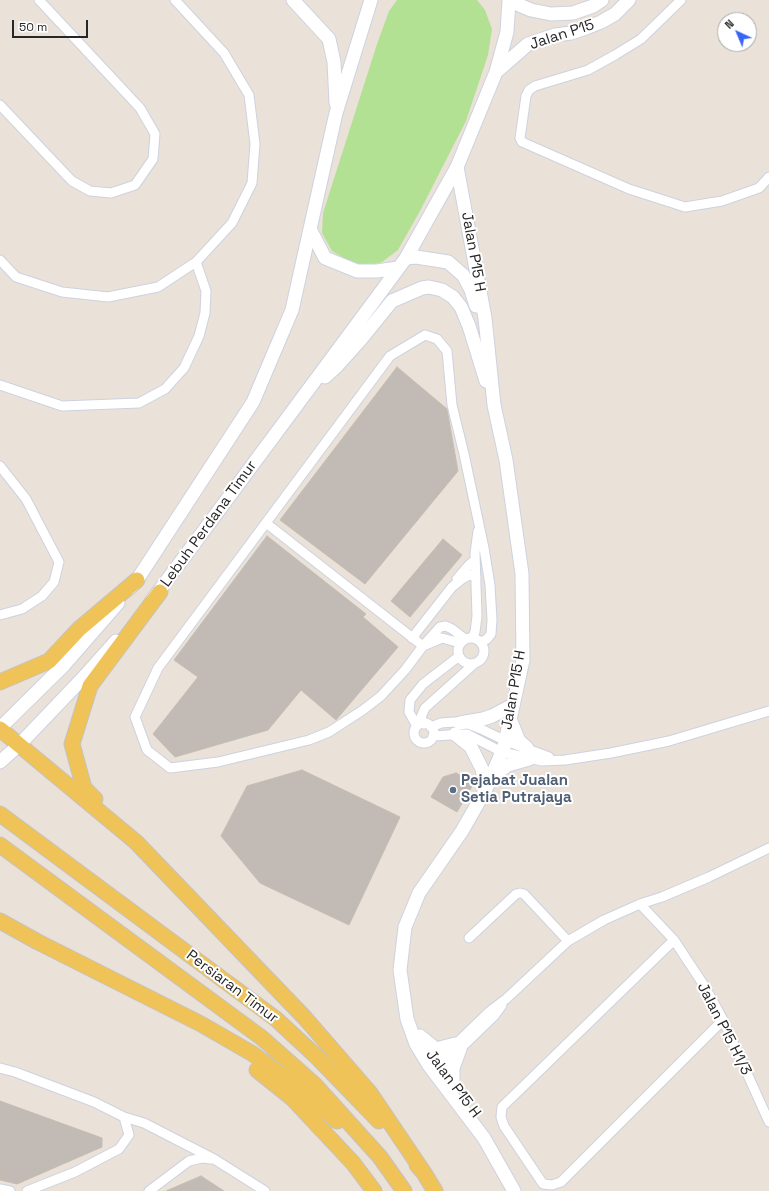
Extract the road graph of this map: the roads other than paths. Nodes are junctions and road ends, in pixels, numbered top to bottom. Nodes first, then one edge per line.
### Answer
1 (39, 0) edge
2 (175, 0) edge
3 (293, 0) edge
4 (371, 0) edge
5 (510, 0) edge
6 (602, 0) edge
7 (629, 0) edge
8 (681, 0) edge
9 (496, 72) junction
10 (0, 104) edge
11 (336, 113) junction
12 (457, 167) junction
13 (769, 177) edge
14 (310, 229) junction
15 (0, 260) edge
16 (196, 262) junction
17 (402, 263) junction
18 (487, 338) junction
19 (0, 385) edge
20 (306, 394) junction
21 (494, 405) junction
22 (0, 466) edge
23 (266, 523) junction
24 (478, 526) junction
25 (475, 560) junction
26 (476, 578) junction
27 (137, 580) junction
28 (452, 587) junction
29 (160, 592) junction
30 (0, 615) edge
31 (412, 638) junction
32 (469, 640) junction
33 (423, 646) junction
34 (458, 657) junction
35 (474, 664) junction
36 (0, 682) edge
37 (513, 705) junction
38 (769, 711) edge
39 (510, 719) junction
40 (426, 728) junction
41 (458, 728) junction
42 (0, 729) edge
43 (504, 746) junction
44 (10, 754) edge
45 (528, 754) junction
46 (488, 786) junction
47 (0, 814) edge
48 (136, 842) junction
49 (0, 845) edge
50 (769, 848) edge
51 (640, 904) junction
52 (0, 916) edge
53 (0, 921) edge
54 (469, 938) dead end
55 (674, 940) junction
56 (568, 941) junction
57 (38, 942) junction
58 (400, 970) junction
59 (723, 1020) junction
60 (200, 1024) junction
61 (420, 1036) junction
62 (457, 1047) junction
63 (0, 1068) edge
64 (436, 1068) junction
65 (453, 1083) junction
66 (124, 1116) junction
67 (769, 1122) edge
68 (181, 1142) junction
69 (380, 1158) junction
70 (214, 1159) junction
71 (189, 1161) junction
72 (424, 1173) junction
73 (0, 1189) edge
74 (152, 1190) edge
75 (10, 1191) edge
76 (27, 1191) edge
77 (265, 1191) edge
78 (374, 1191) edge
79 (404, 1191) edge
80 (435, 1191) edge
81 (514, 1191) edge
82 (523, 1191) edge

1 - 10 street
2 - 16 street
3 - 11 main road
4 - 11 main road
5 - 6 main road, Jalan P15
5 - 9 main road, Lebuh Perdana Timur
7 - 9 main road, Jalan P15
8 - 13 street
9 - 12 main road, Lebuh Perdana Timur
11 - 14 main road, Lebuh Perdana Timur
12 - 17 main road, Lebuh Perdana Timur
12 - 18 main road, Jalan P15 H
14 - 17 main road, Jalan P15 H
14 - 27 main road, Lebuh Perdana Timur
15 - 16 street
16 - 19 street
17 - 18 main road, Jalan P15 H
17 - 20 main road, Lebuh Perdana Timur
18 - 21 main road, Jalan P15 H
20 - 21 main road
20 - 29 main road, Lebuh Perdana Timur
21 - 37 main road, Jalan P15 H
22 - 30 street
23 - 24 street
23 - 31 street
23 - 33 street
24 - 25 street
24 - 32 street
25 - 26 street
25 - 28 street
26 - 28 street
26 - 32 street
27 - 36 main road
27 - 42 main road, Lebuh Perdana Timur
28 - 31 street
29 - 44 main road, Lebuh Perdana Timur
29 - 48 main road
31 - 33 street
32 - 33 street
32 - 34 street
32 - 35 street
34 - 35 street
34 - 40 street
35 - 40 street
37 - 39 main road, Jalan P15 H
37 - 41 main road
38 - 45 street
39 - 43 main road, Jalan P15 H
39 - 45 main road
40 - 41 street
41 - 43 street
41 - 46 main road
42 - 44 main road
43 - 45 street
43 - 46 main road, Jalan P15 H
44 - 48 main road
45 - 46 main road
46 - 58 main road, Jalan P15 H
47 - 72 main road, Persiaran Timur
48 - 72 main road
49 - 69 main road, Persiaran Timur
50 - 51 street
51 - 55 street, Jalan P15 H1/3
51 - 56 street
52 - 57 main road
53 - 57 main road
54 - 56 street
55 - 59 street, Jalan P15 H1/3
55 - 59 street
56 - 62 street
57 - 60 main road
58 - 61 main road, Jalan P15 H
58 - 64 main road, Jalan P15 H
59 - 67 street, Jalan P15 H1/3
60 - 69 main road
60 - 78 main road
61 - 62 main road
61 - 64 main road, Jalan P15 H
62 - 64 street
62 - 65 main road
63 - 66 street
64 - 65 main road, Jalan P15 H
64 - 81 main road, Jalan P15 H
65 - 82 main road, Jalan P15 H
66 - 68 street
66 - 76 street
68 - 70 street
68 - 71 street
69 - 79 main road, Persiaran Timur
70 - 71 street
70 - 77 street
71 - 74 street
72 - 80 main road, Persiaran Timur
73 - 75 street

